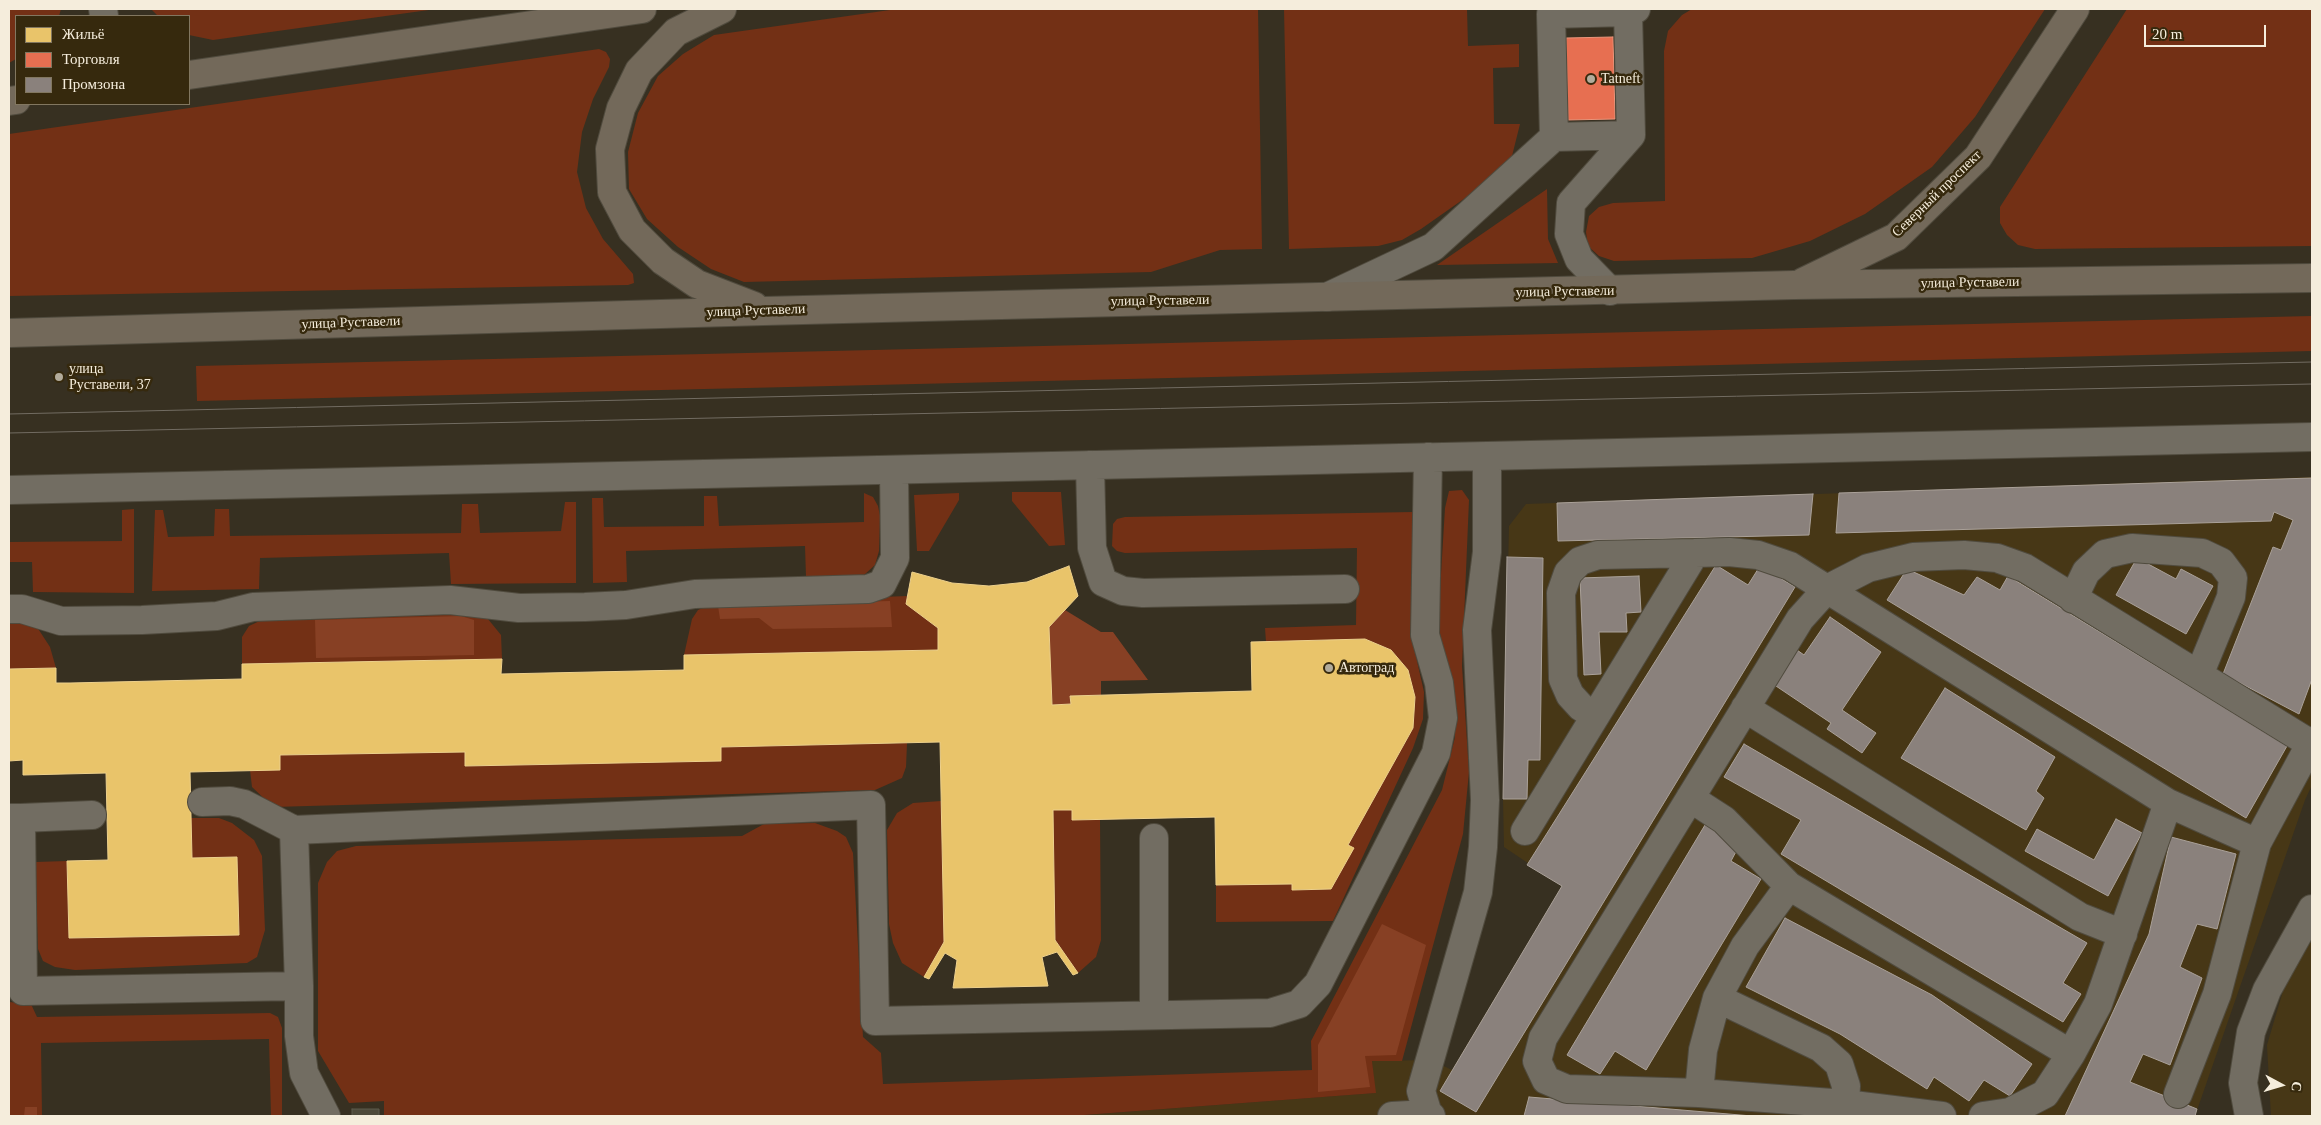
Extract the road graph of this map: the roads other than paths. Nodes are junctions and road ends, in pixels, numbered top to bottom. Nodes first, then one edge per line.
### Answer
1 (642, 9) edge
2 (722, 9) edge
3 (2075, 9) edge
4 (1632, 10) edge
5 (1545, 11) edge
6 (190, 75) edge
7 (1631, 135) junction
8 (1554, 137) junction
9 (2312, 278) edge
10 (1794, 286) junction
11 (1610, 291) junction
12 (1327, 297) junction
13 (764, 311) junction
14 (9, 333) edge
15 (2312, 437) edge
16 (1487, 456) junction
17 (1428, 457) junction
18 (1090, 465) junction
19 (894, 470) junction
20 (9, 490) edge
21 (1695, 553) junction
22 (1345, 589) dead end
23 (1827, 589) junction
24 (2073, 599) junction
25 (9, 609) edge
26 (2199, 675) junction
27 (1745, 708) junction
28 (1595, 716) junction
29 (2312, 742) edge
30 (1690, 798) junction
31 (202, 802) dead end
32 (2168, 803) junction
33 (92, 816) dead end
34 (15, 818) edge
35 (294, 830) junction
36 (1525, 831) dead end
37 (1154, 838) dead end
38 (2258, 843) junction
39 (1789, 886) junction
40 (2312, 908) edge
41 (2123, 934) junction
42 (298, 986) junction
43 (1718, 998) junction
44 (1154, 1015) junction
45 (2071, 1054) junction
46 (1699, 1093) junction
47 (2178, 1094) dead end
48 (1846, 1104) junction
49 (1430, 1115) edge
50 (326, 1116) edge
51 (1392, 1116) edge
52 (1942, 1116) edge
53 (1983, 1116) edge
54 (2249, 1116) edge

1 - 6 main road
2 - 13 main road
3 - 10 main road, Северный проспект
4 - 5 street
4 - 7 street
5 - 8 street
7 - 8 street
7 - 11 street
8 - 12 street
9 - 10 main road, улица Руставели
10 - 11 main road, улица Руставели
11 - 12 main road, улица Руставели
12 - 13 main road, улица Руставели
13 - 14 main road, улица Руставели
15 - 16 street
16 - 17 street
16 - 49 street
17 - 18 street
17 - 44 street
18 - 19 street
18 - 22 street
19 - 20 street
19 - 25 street
21 - 23 street
21 - 28 street
21 - 28 street
23 - 24 street
23 - 27 street
23 - 32 street
24 - 26 street
24 - 26 street
26 - 29 street
27 - 30 street
27 - 41 street
28 - 36 street
29 - 38 street
30 - 39 street
30 - 46 street
31 - 35 street
32 - 38 street
32 - 41 street
33 - 34 street
34 - 42 street
35 - 42 street
35 - 44 street
37 - 44 street
38 - 47 street
39 - 43 street
39 - 45 street
40 - 54 street
41 - 45 street
42 - 50 street
43 - 46 street
43 - 48 street
45 - 53 street
46 - 48 street
48 - 52 street
49 - 51 street

